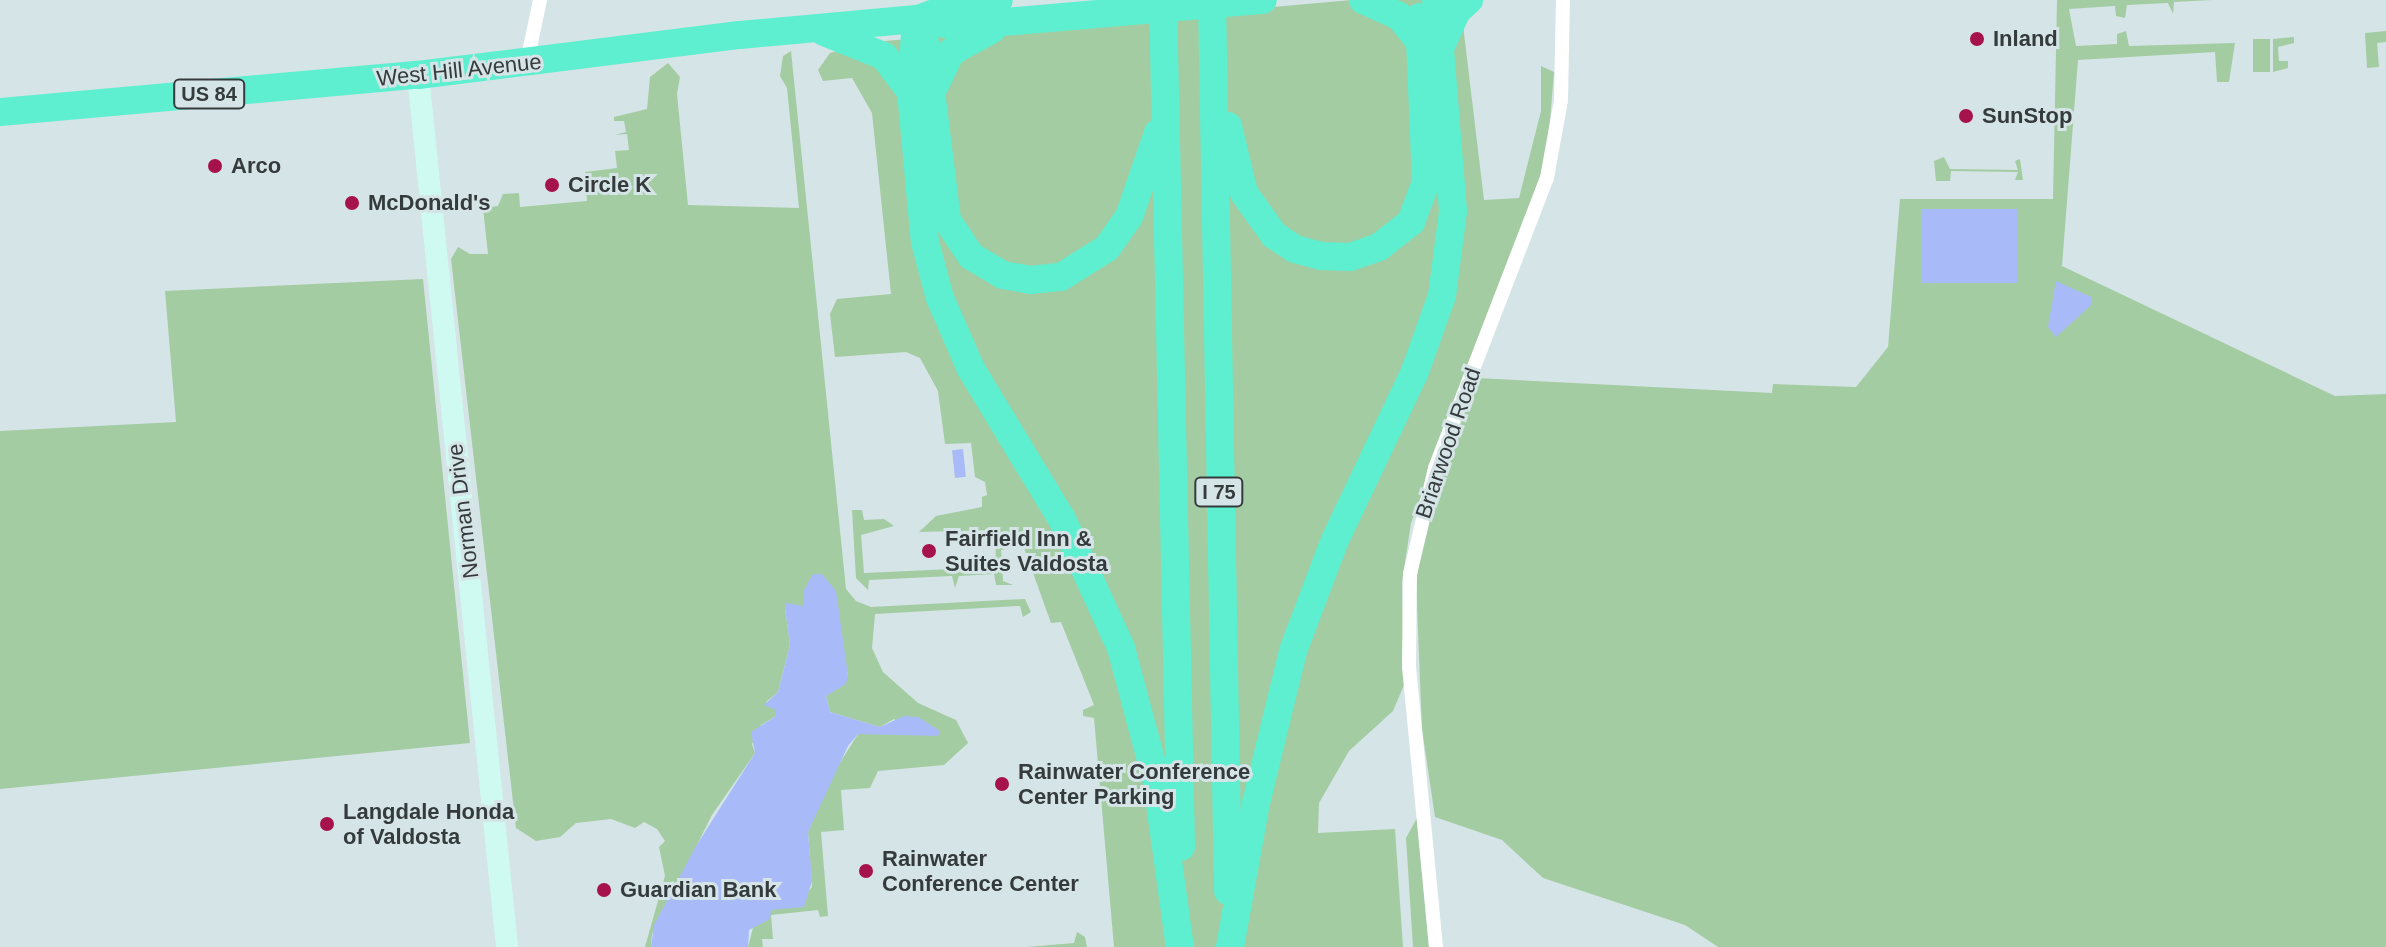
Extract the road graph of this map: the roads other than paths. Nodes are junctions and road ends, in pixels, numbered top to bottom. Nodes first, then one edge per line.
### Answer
1 (540, 0) edge
2 (1163, 0) edge
3 (1212, 0) edge
4 (1263, 0) edge
5 (1363, 0) edge
6 (1418, 0) edge
7 (1436, 0) edge
8 (1469, 0) edge
9 (1563, 0) edge
10 (1007, 11) edge
11 (916, 19) junction
12 (816, 29) junction
13 (1213, 37) junction
14 (1430, 46) junction
15 (527, 63) junction
16 (418, 75) junction
17 (921, 92) junction
18 (1166, 103) junction
19 (0, 112) edge
20 (507, 947) edge
21 (1181, 947) edge
22 (1230, 947) edge
23 (1436, 947) edge

1 - 15 street
2 - 18 highway, I 75
3 - 13 highway, I 75
4 - 10 highway, West Hill Avenue / US 84
5 - 14 highway
6 - 14 highway
7 - 14 highway
8 - 14 highway
9 - 23 street, Briarwood Road
10 - 11 highway, West Hill Avenue / US 84
10 - 17 highway
11 - 12 highway, West Hill Avenue / US 84
11 - 17 highway
12 - 15 highway, West Hill Avenue / US 84
12 - 17 highway
13 - 14 highway
13 - 22 highway, I 75
14 - 22 highway
15 - 16 highway, West Hill Avenue / US 84
16 - 19 highway, West Hill Avenue / US 84
16 - 20 street, Norman Drive
17 - 18 highway
17 - 21 highway
18 - 21 highway, I 75

